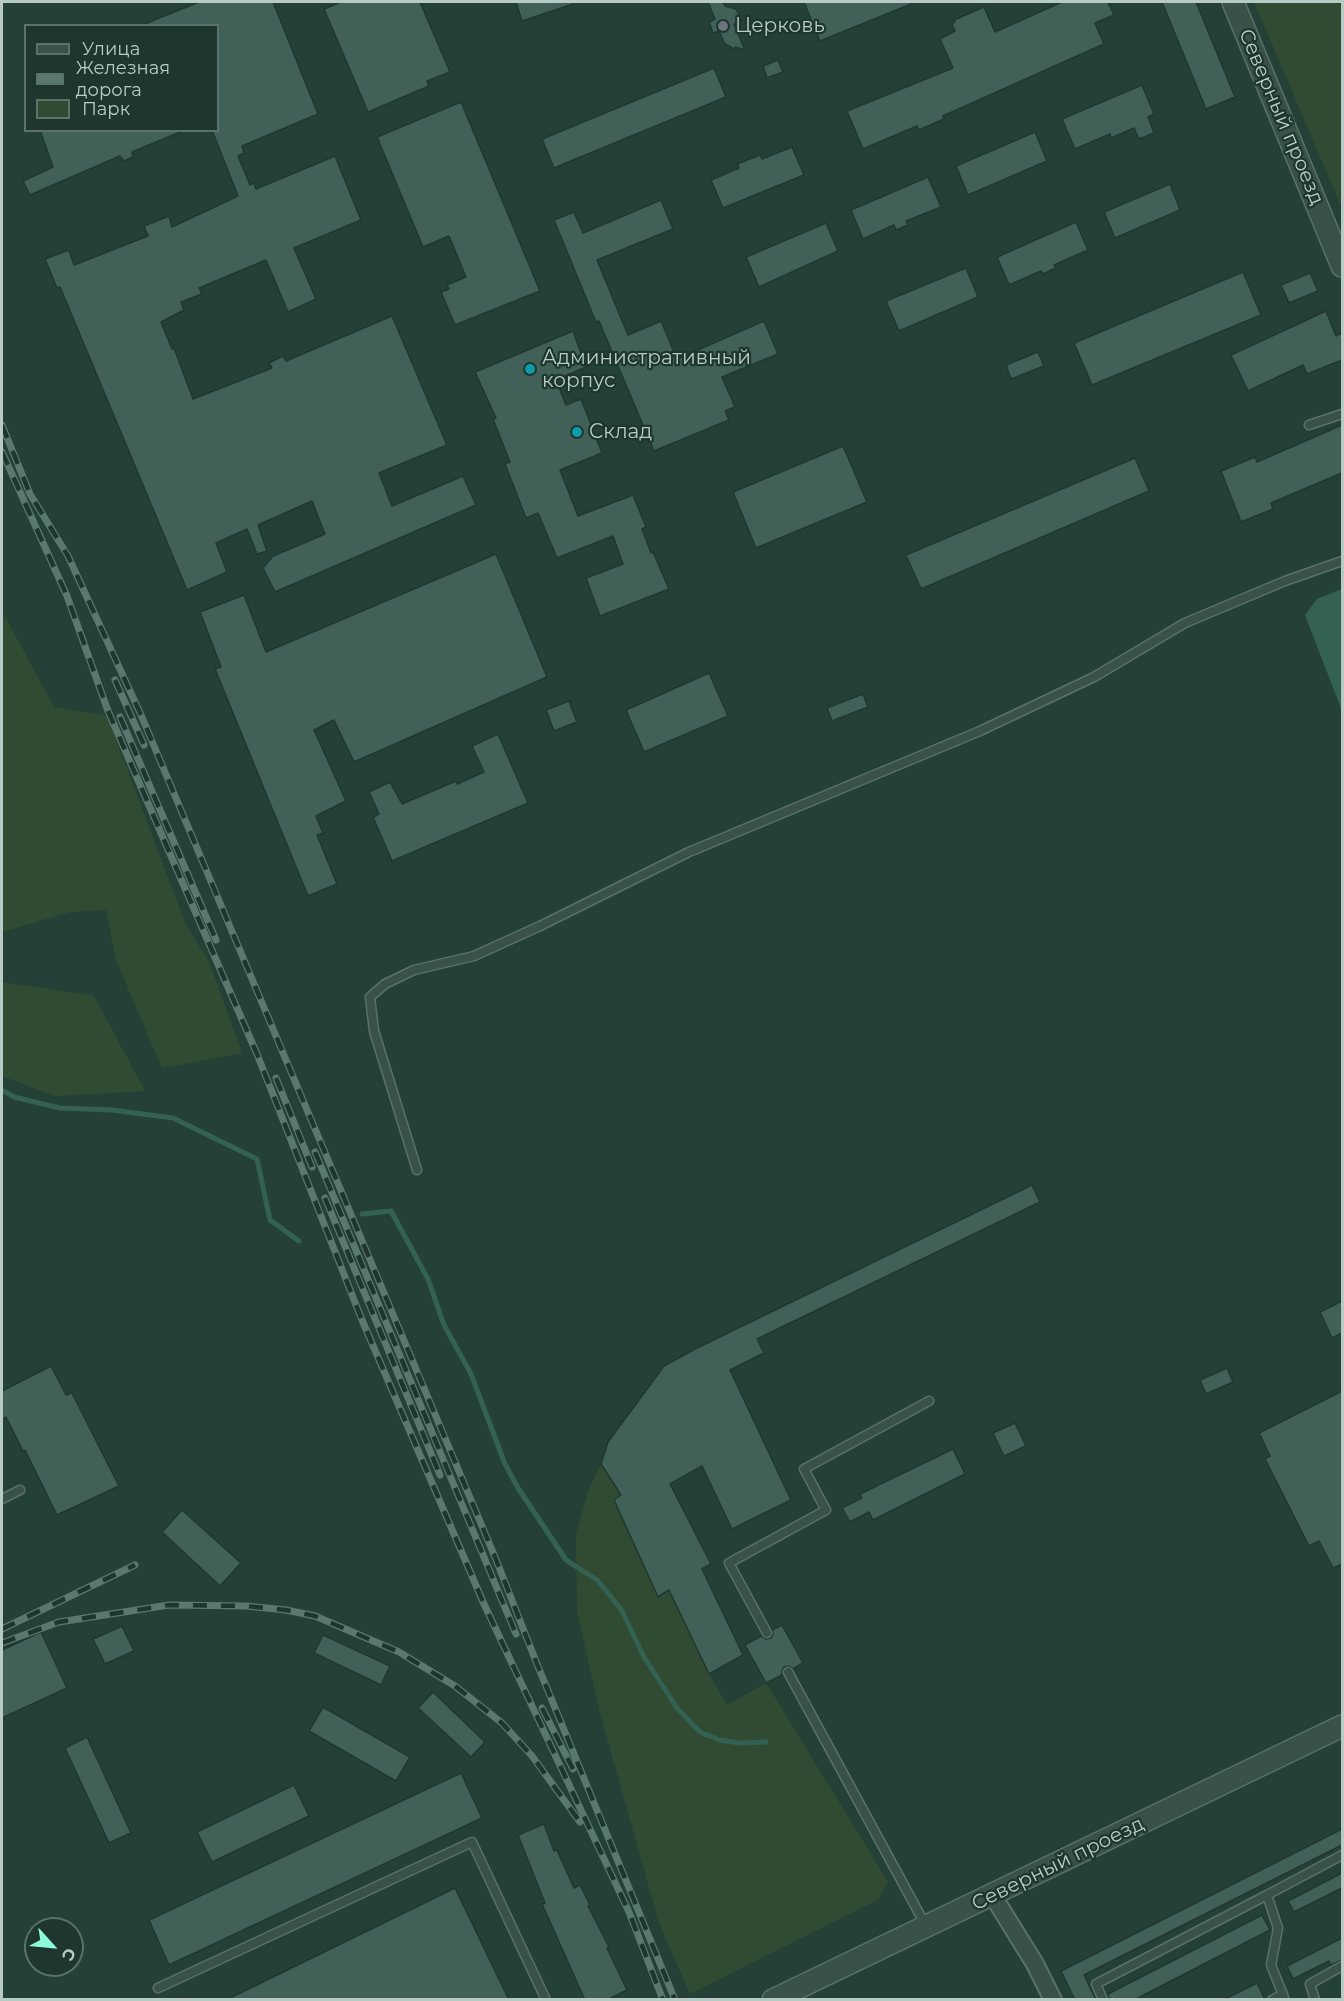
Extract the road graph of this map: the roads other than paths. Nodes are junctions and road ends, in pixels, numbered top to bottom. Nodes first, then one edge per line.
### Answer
1 (1233, 2) edge
2 (1342, 266) edge
3 (1342, 414) edge
4 (1309, 425) dead end
5 (1342, 561) edge
6 (417, 1170) dead end
7 (929, 1401) dead end
8 (20, 1490) dead end
9 (2, 1498) edge
10 (767, 1633) dead end
11 (788, 1672) dead end
12 (1342, 1726) edge
13 (1342, 1855) edge
14 (1267, 1895) junction
15 (993, 1896) junction
16 (927, 1926) junction
17 (1342, 1966) edge
18 (158, 1988) dead end
19 (1284, 1997) edge
20 (546, 2000) edge
21 (773, 2000) edge
22 (1053, 2000) edge
23 (1103, 2000) edge
24 (1272, 2000) edge
25 (1315, 2000) edge

1 - 2 street, Северный проезд
3 - 4 lane
5 - 6 lane
7 - 10 lane
8 - 9 lane
11 - 16 lane
12 - 15 street, Северный проезд
13 - 14 lane
14 - 19 lane
14 - 23 lane
15 - 16 street, Северный проезд
15 - 22 street
16 - 21 street, Северный проезд
17 - 25 lane
18 - 20 lane
19 - 24 lane

